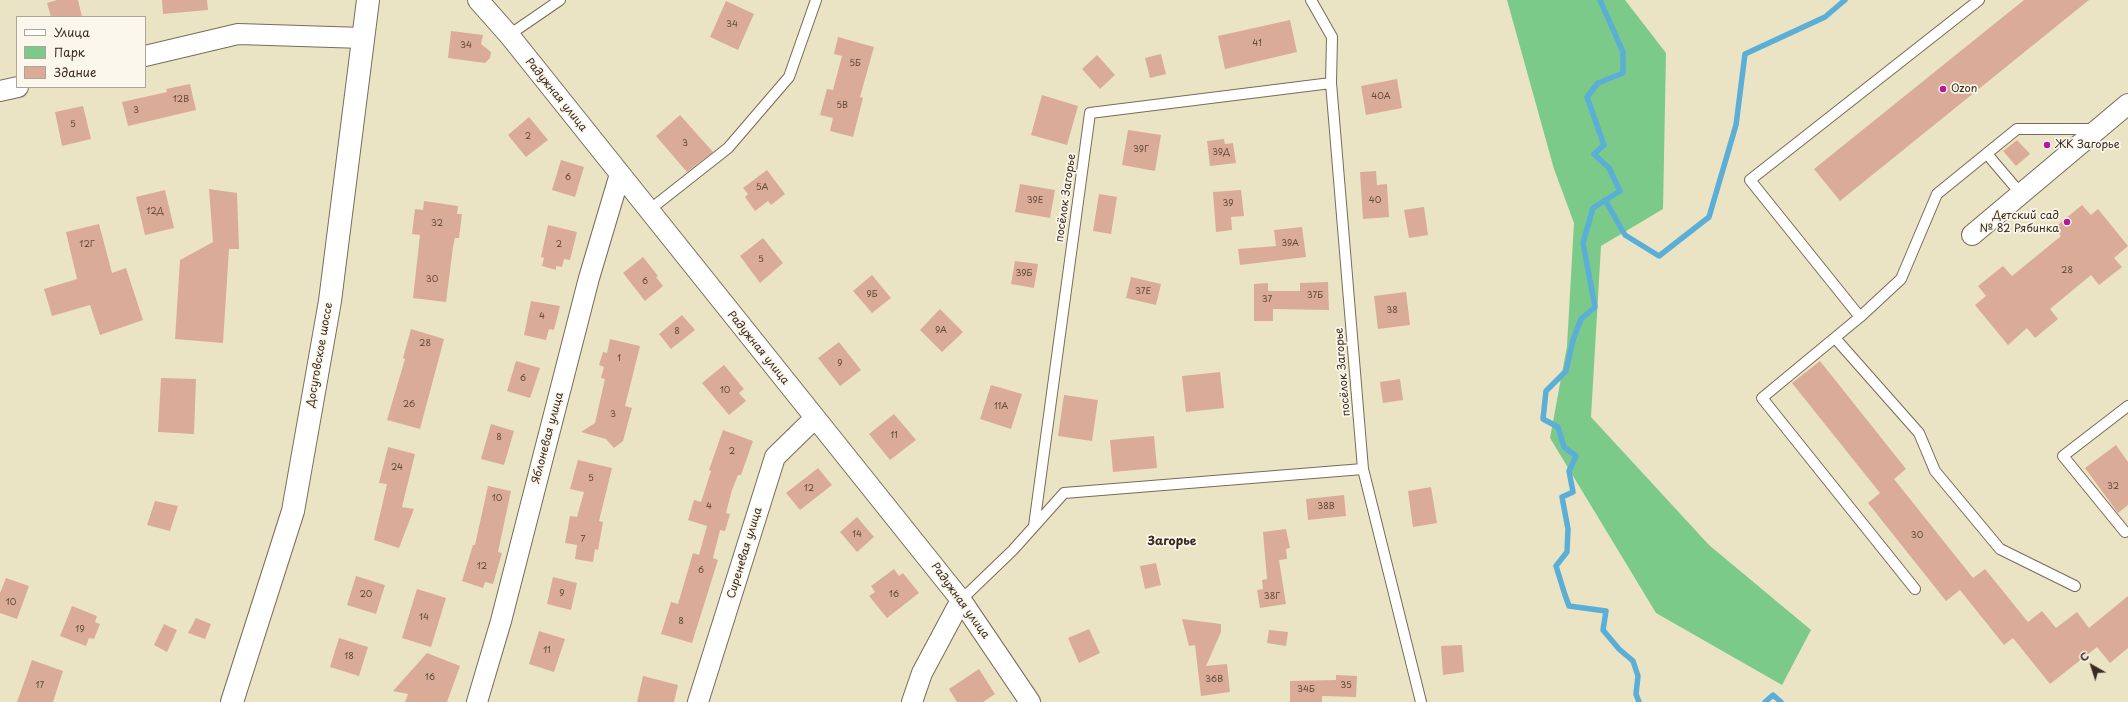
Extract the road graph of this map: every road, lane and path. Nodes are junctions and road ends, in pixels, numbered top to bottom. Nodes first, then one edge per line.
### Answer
1 (368, 0) edge
2 (478, 0) edge
3 (560, 0) edge
4 (816, 0) edge
5 (1311, 0) edge
6 (1979, 0) edge
7 (508, 35) junction
8 (363, 38) junction
9 (146, 56) edge
10 (1330, 83) junction
11 (16, 87) edge
12 (0, 91) edge
13 (2128, 104) edge
14 (2098, 129) junction
15 (1987, 154) junction
16 (620, 174) junction
17 (2021, 194) junction
18 (648, 211) junction
19 (1972, 235) dead end
20 (1860, 317) junction
21 (1835, 338) junction
22 (2128, 406) edge
23 (815, 418) junction
24 (1363, 469) junction
25 (1034, 526) junction
26 (2125, 532) dead end
27 (2075, 586) dead end
28 (1915, 588) dead end
29 (962, 600) junction
30 (232, 702) edge
31 (477, 702) edge
32 (698, 702) edge
33 (912, 702) edge
34 (1030, 702) edge
35 (1421, 702) edge

1 - 8 main road, Досуговское шоссе
2 - 7 street, Радужная улица
3 - 7 lane
4 - 18 lane
5 - 10 lane, посёлок Загорье
6 - 20 lane
7 - 16 street, Радужная улица
8 - 9 street
8 - 30 main road, Досуговское шоссе
10 - 24 lane, посёлок Загорье
10 - 25 lane, посёлок Загорье
11 - 12 street
13 - 14 street
14 - 15 lane
14 - 17 street
15 - 17 lane
15 - 20 lane
16 - 18 street, Радужная улица
16 - 31 street, Яблоневая улица
17 - 19 street
18 - 23 street, Радужная улица
20 - 21 lane
21 - 27 lane
21 - 28 lane
22 - 26 lane
23 - 29 street, Радужная улица
23 - 32 street, Сиреневая улица
24 - 25 lane
24 - 35 lane, посёлок Загорье
25 - 29 lane
29 - 33 street
29 - 34 street, Радужная улица

